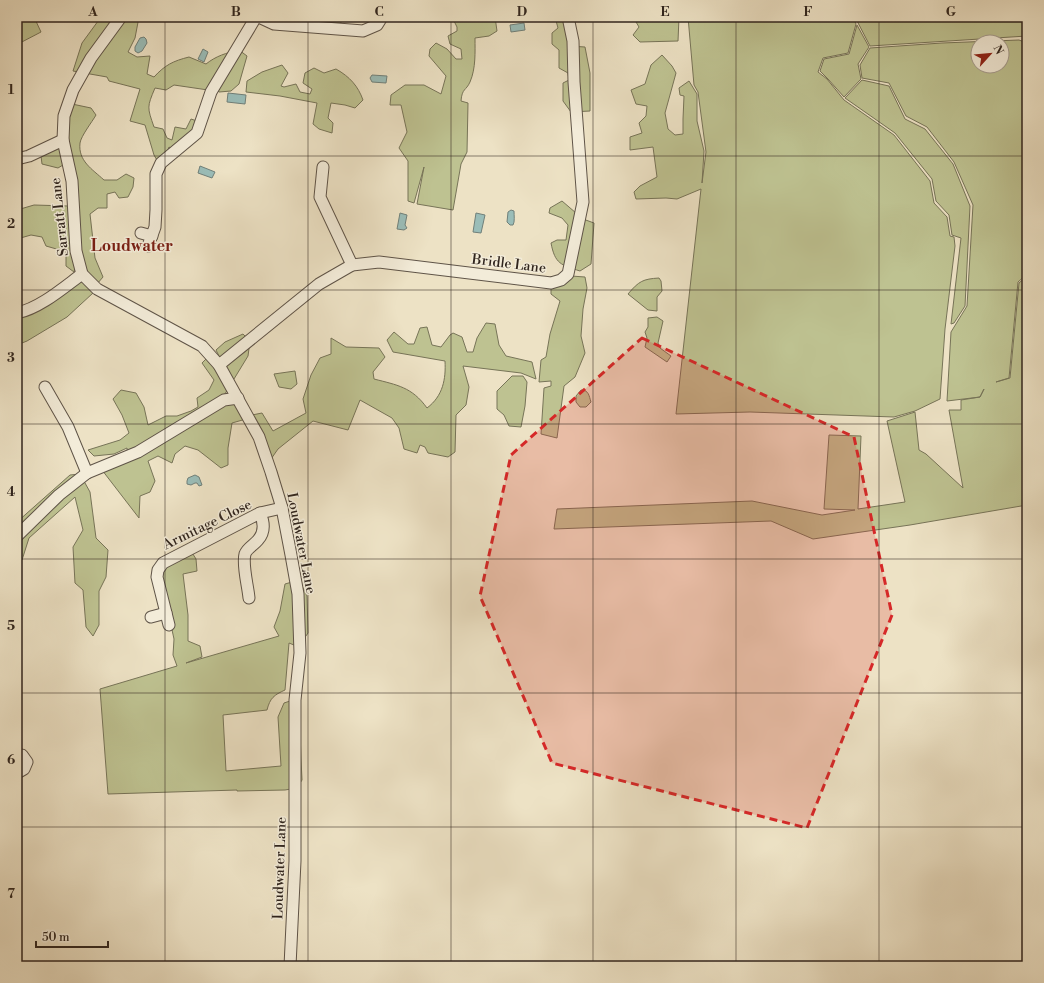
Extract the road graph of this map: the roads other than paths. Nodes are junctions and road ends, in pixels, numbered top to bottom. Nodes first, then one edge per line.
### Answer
1 (121, 17) edge
2 (257, 17) edge
3 (382, 17) edge
4 (568, 17) edge
5 (63, 140) junction
6 (17, 159) edge
7 (323, 167) dead end
8 (147, 238) dead end
9 (352, 265) junction
10 (82, 274) junction
11 (17, 313) edge
12 (219, 365) junction
13 (43, 387) dead end
14 (238, 398) junction
15 (87, 473) junction
16 (282, 508) junction
17 (260, 513) junction
18 (17, 536) edge
19 (249, 598) dead end
20 (166, 613) junction
21 (151, 617) dead end
22 (169, 625) dead end
23 (17, 755) edge
24 (17, 773) edge
25 (290, 966) edge

1 - 5 street, Sarratt Lane
2 - 3 street
2 - 8 street
4 - 9 street, Bridle Lane
5 - 6 street
5 - 10 street, Sarratt Lane
7 - 9 street
9 - 12 street, Bridle Lane
10 - 11 street
10 - 12 street
12 - 14 street
13 - 15 street
14 - 15 street
14 - 16 street, Loudwater Lane
15 - 18 street
16 - 17 street, Armitage Close
16 - 25 street, Loudwater Lane
17 - 19 street
17 - 20 street, Armitage Close
20 - 21 street
20 - 22 street, Armitage Close
23 - 24 street

